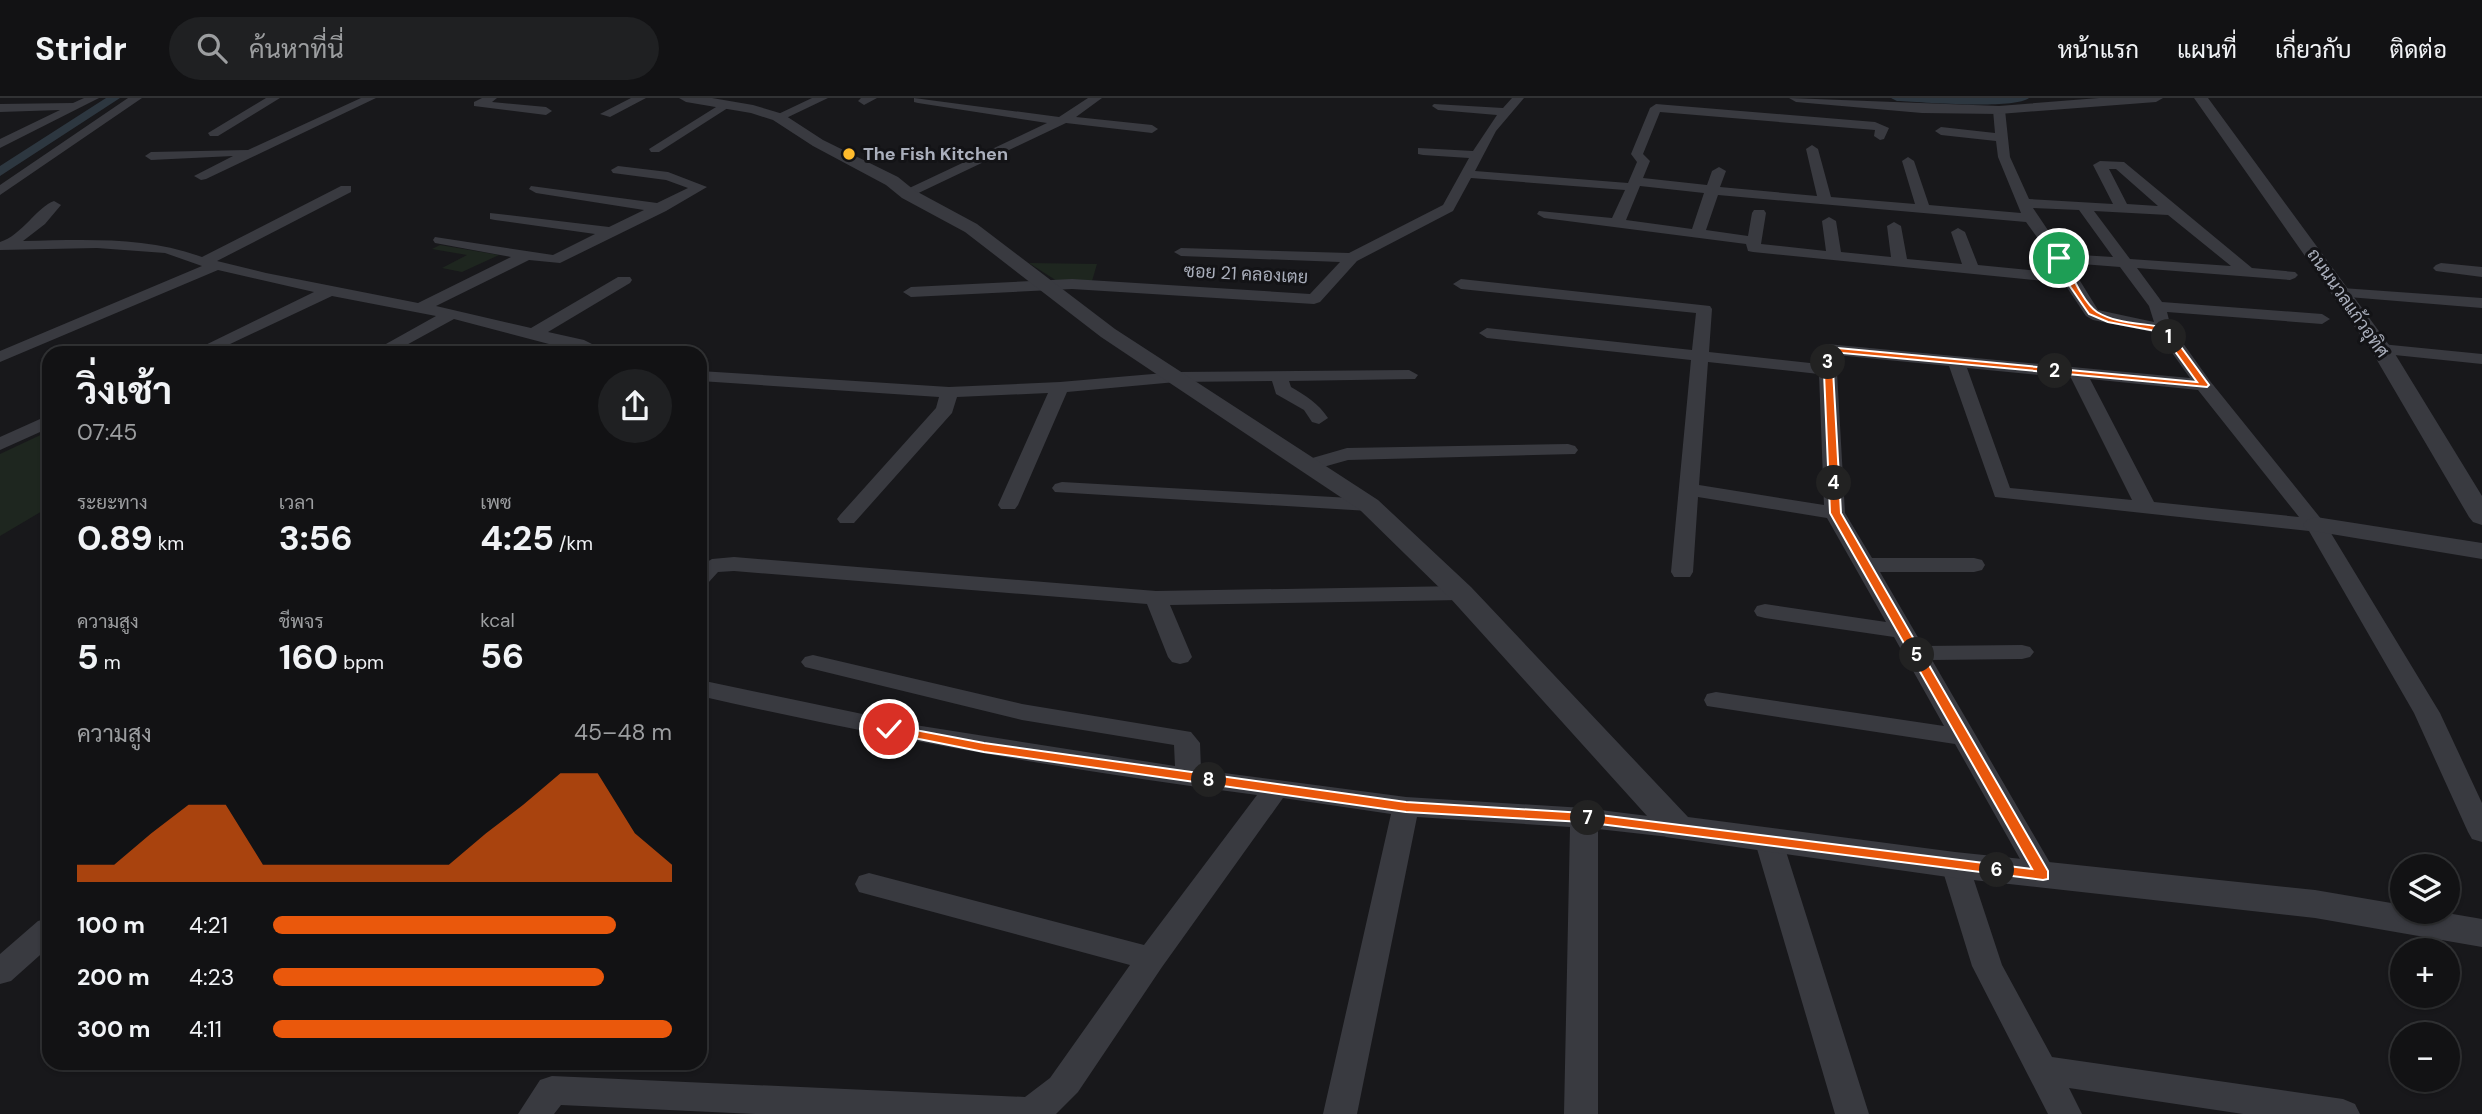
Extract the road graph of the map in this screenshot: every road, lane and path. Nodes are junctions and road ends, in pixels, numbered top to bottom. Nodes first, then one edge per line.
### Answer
1 (93, 98) edge
2 (136, 98) edge
3 (274, 98) edge
4 (370, 98) edge
5 (491, 98) edge
6 (640, 98) edge
7 (688, 98) edge
8 (822, 98) edge
9 (1096, 98) edge
10 (1518, 98) edge
11 (1796, 98) edge
12 (1957, 98) edge
13 (2157, 98) edge
14 (2202, 98) edge
15 (916, 101) edge
16 (728, 104) junction
17 (80, 106) junction
18 (1438, 106) dead end
19 (0, 108) edge
20 (1999, 110) junction
21 (546, 111) dead end
22 (1504, 113) junction
23 (606, 114) dead end
24 (778, 117) junction
25 (1063, 120) junction
26 (1152, 129) dead end
27 (1941, 131) dead end
28 (214, 134) dead end
29 (1880, 136) dead end
30 (2003, 138) junction
31 (0, 144) edge
32 (655, 149) dead end
33 (1812, 149) dead end
34 (1423, 151) dead end
35 (253, 152) junction
36 (1477, 155) junction
37 (151, 156) dead end
38 (1908, 161) dead end
39 (618, 170) dead end
40 (1719, 172) dead end
41 (1466, 174) junction
42 (201, 176) dead end
43 (1633, 184) junction
44 (346, 189) dead end
45 (536, 189) dead end
46 (1712, 190) junction
47 (0, 191) edge
48 (908, 194) junction
49 (1825, 201) junction
50 (54, 205) dead end
51 (2082, 205) junction
52 (662, 208) junction
53 (2122, 208) junction
54 (1923, 209) junction
55 (2027, 210) junction
56 (2172, 211) junction
57 (1759, 213) dead end
58 (1544, 214) dead end
59 (495, 216) dead end
60 (1829, 220) dead end
61 (1617, 224) junction
62 (1894, 226) dead end
63 (612, 232) junction
64 (1958, 232) dead end
65 (1697, 234) junction
66 (440, 240) dead end
67 (1754, 241) junction
68 (3, 246) edge
69 (1181, 252) dead end
70 (527, 255) junction
71 (1834, 256) junction
72 (1352, 258) junction
73 (2059, 258) junction
74 (2125, 262) junction
75 (1900, 263) junction
76 (210, 264) junction
77 (2441, 268) dead end
78 (1972, 270) junction
79 (2248, 271) junction
80 (2482, 272) edge
81 (2290, 275) dead end
82 (2069, 279) junction
83 (624, 280) dead end
84 (1461, 284) dead end
85 (1050, 287) junction
86 (327, 292) junction
87 (911, 292) dead end
88 (2342, 293) junction
89 (2482, 303) edge
90 (2157, 306) junction
91 (420, 308) junction
92 (452, 314) junction
93 (2322, 319) dead end
94 (2164, 330) junction
95 (534, 333) junction
96 (1487, 333) dead end
97 (212, 346) edge
98 (391, 346) edge
99 (564, 346) edge
100 (19, 349) junction
101 (2381, 349) junction
102 (42, 354) edge
103 (1700, 356) junction
104 (0, 357) edge
105 (2482, 359) edge
106 (1956, 362) junction
107 (1828, 370) junction
108 (2078, 373) junction
109 (707, 376) edge
110 (1409, 376) dead end
111 (1176, 377) junction
112 (1280, 378) junction
113 (2204, 385) junction
114 (1060, 387) junction
115 (949, 392) junction
116 (1319, 418) dead end
117 (42, 424) edge
118 (0, 444) edge
119 (1568, 450) dead end
120 (1309, 465) junction
121 (1062, 488) dead end
122 (1689, 489) junction
123 (1008, 505) dead end
124 (1369, 505) junction
125 (2147, 509) junction
126 (1835, 513) junction
127 (2482, 517) edge
128 (847, 519) dead end
129 (2316, 526) junction
130 (2482, 551) edge
131 (1866, 565) junction
132 (1974, 565) dead end
133 (707, 571) edge
134 (1682, 572) dead end
135 (1461, 593) junction
136 (1156, 598) junction
137 (1765, 611) dead end
138 (1903, 631) junction
139 (2022, 652) dead end
140 (1916, 653) junction
141 (1180, 657) dead end
142 (814, 662) dead end
143 (707, 690) edge
144 (1716, 700) dead end
145 (1964, 737) junction
146 (1188, 778) junction
147 (1276, 789) junction
148 (1406, 807) junction
149 (1584, 818) junction
150 (1678, 828) junction
151 (2482, 832) edge
152 (1769, 842) junction
153 (1955, 866) junction
154 (2043, 875) junction
155 (869, 884) dead end
156 (2482, 933) edge
157 (42, 935) edge
158 (1151, 959) junction
159 (0, 972) edge
160 (2042, 1070) junction
161 (535, 1114) edge
162 (1340, 1114) edge
163 (1581, 1114) edge
164 (1852, 1114) edge
165 (2065, 1114) edge
166 (2343, 1114) edge

1 - 17 street
2 - 47 street
3 - 28 street
4 - 35 street
5 - 21 street
6 - 23 street
7 - 16 street
8 - 24 street
9 - 25 street
10 - 22 street, ซอย 21 คลองเตย
11 - 20 street
12 - 20 street
13 - 20 street
14 - 88 street, ถนนนวลแก้วอุทิศ
15 - 25 street
16 - 24 street
16 - 32 street
17 - 19 street
17 - 31 street
18 - 22 street
20 - 30 street
22 - 36 street, ซอย 21 คลองเตย
24 - 48 street
25 - 26 street
25 - 48 street
27 - 30 street
29 - 43 street
30 - 55 street
33 - 49 street
34 - 36 street
35 - 37 street
35 - 42 street
36 - 41 street, ซอย 21 คลองเตย
38 - 54 street
39 - 52 street
40 - 46 street
41 - 43 street
41 - 72 street, ซอย 21 คลองเตย
43 - 46 street
43 - 61 street
44 - 76 street
45 - 52 street
46 - 49 street
46 - 65 street
48 - 85 street
49 - 54 street
50 - 68 street
51 - 53 street
51 - 55 street
51 - 74 street
52 - 63 street
53 - 56 street
53 - 56 street
54 - 55 street
55 - 73 street
56 - 79 street
57 - 67 street
58 - 61 street
59 - 63 street
60 - 71 street
61 - 65 street
62 - 75 street
63 - 70 street
64 - 78 street
65 - 67 street
66 - 70 street
67 - 71 street
68 - 76 street
69 - 72 street
70 - 91 street
71 - 75 street
72 - 85 street, ซอย 21 คลองเตย
73 - 74 street
73 - 82 street
74 - 79 street
74 - 90 street
75 - 78 street
76 - 86 street
76 - 100 street
77 - 80 street
78 - 82 street
79 - 81 street
82 - 94 street
83 - 95 street
84 - 103 street
85 - 87 street, ซอย 21 คลองเตย
85 - 111 street
86 - 91 street
86 - 97 street
88 - 89 street
88 - 101 street, ถนนนวลแก้วอุทิศ
90 - 93 street
90 - 94 street
91 - 92 street
92 - 95 street
92 - 98 street
94 - 113 street
95 - 99 street
96 - 103 street
100 - 102 street
100 - 104 street
101 - 105 street
101 - 127 street, ถนนนวลแก้วอุทิศ
103 - 107 street
103 - 122 street
106 - 107 street
106 - 108 street
106 - 125 street
107 - 126 street
108 - 113 street
108 - 125 street
109 - 115 street
110 - 112 street
111 - 112 street
111 - 114 street
111 - 120 street
112 - 116 street
113 - 129 street
114 - 115 street
114 - 123 street
115 - 128 street
117 - 118 street
119 - 120 street
120 - 124 street
121 - 124 street
122 - 126 street
122 - 134 street
124 - 135 street
125 - 129 street
126 - 131 street
129 - 130 street
129 - 151 street
131 - 132 street
131 - 138 street
133 - 136 street
135 - 136 street
135 - 150 street
136 - 141 street
137 - 138 street
138 - 140 street
139 - 140 street
140 - 145 street
142 - 146 street
143 - 146 street
144 - 145 street
145 - 154 street
146 - 147 street
147 - 148 street
147 - 158 street
148 - 149 street
148 - 162 street
149 - 150 street
149 - 163 street
150 - 152 street
152 - 153 street
152 - 164 street
153 - 154 street
153 - 160 street
154 - 156 street
155 - 158 street
157 - 159 street
158 - 161 street
160 - 165 street
160 - 166 street

